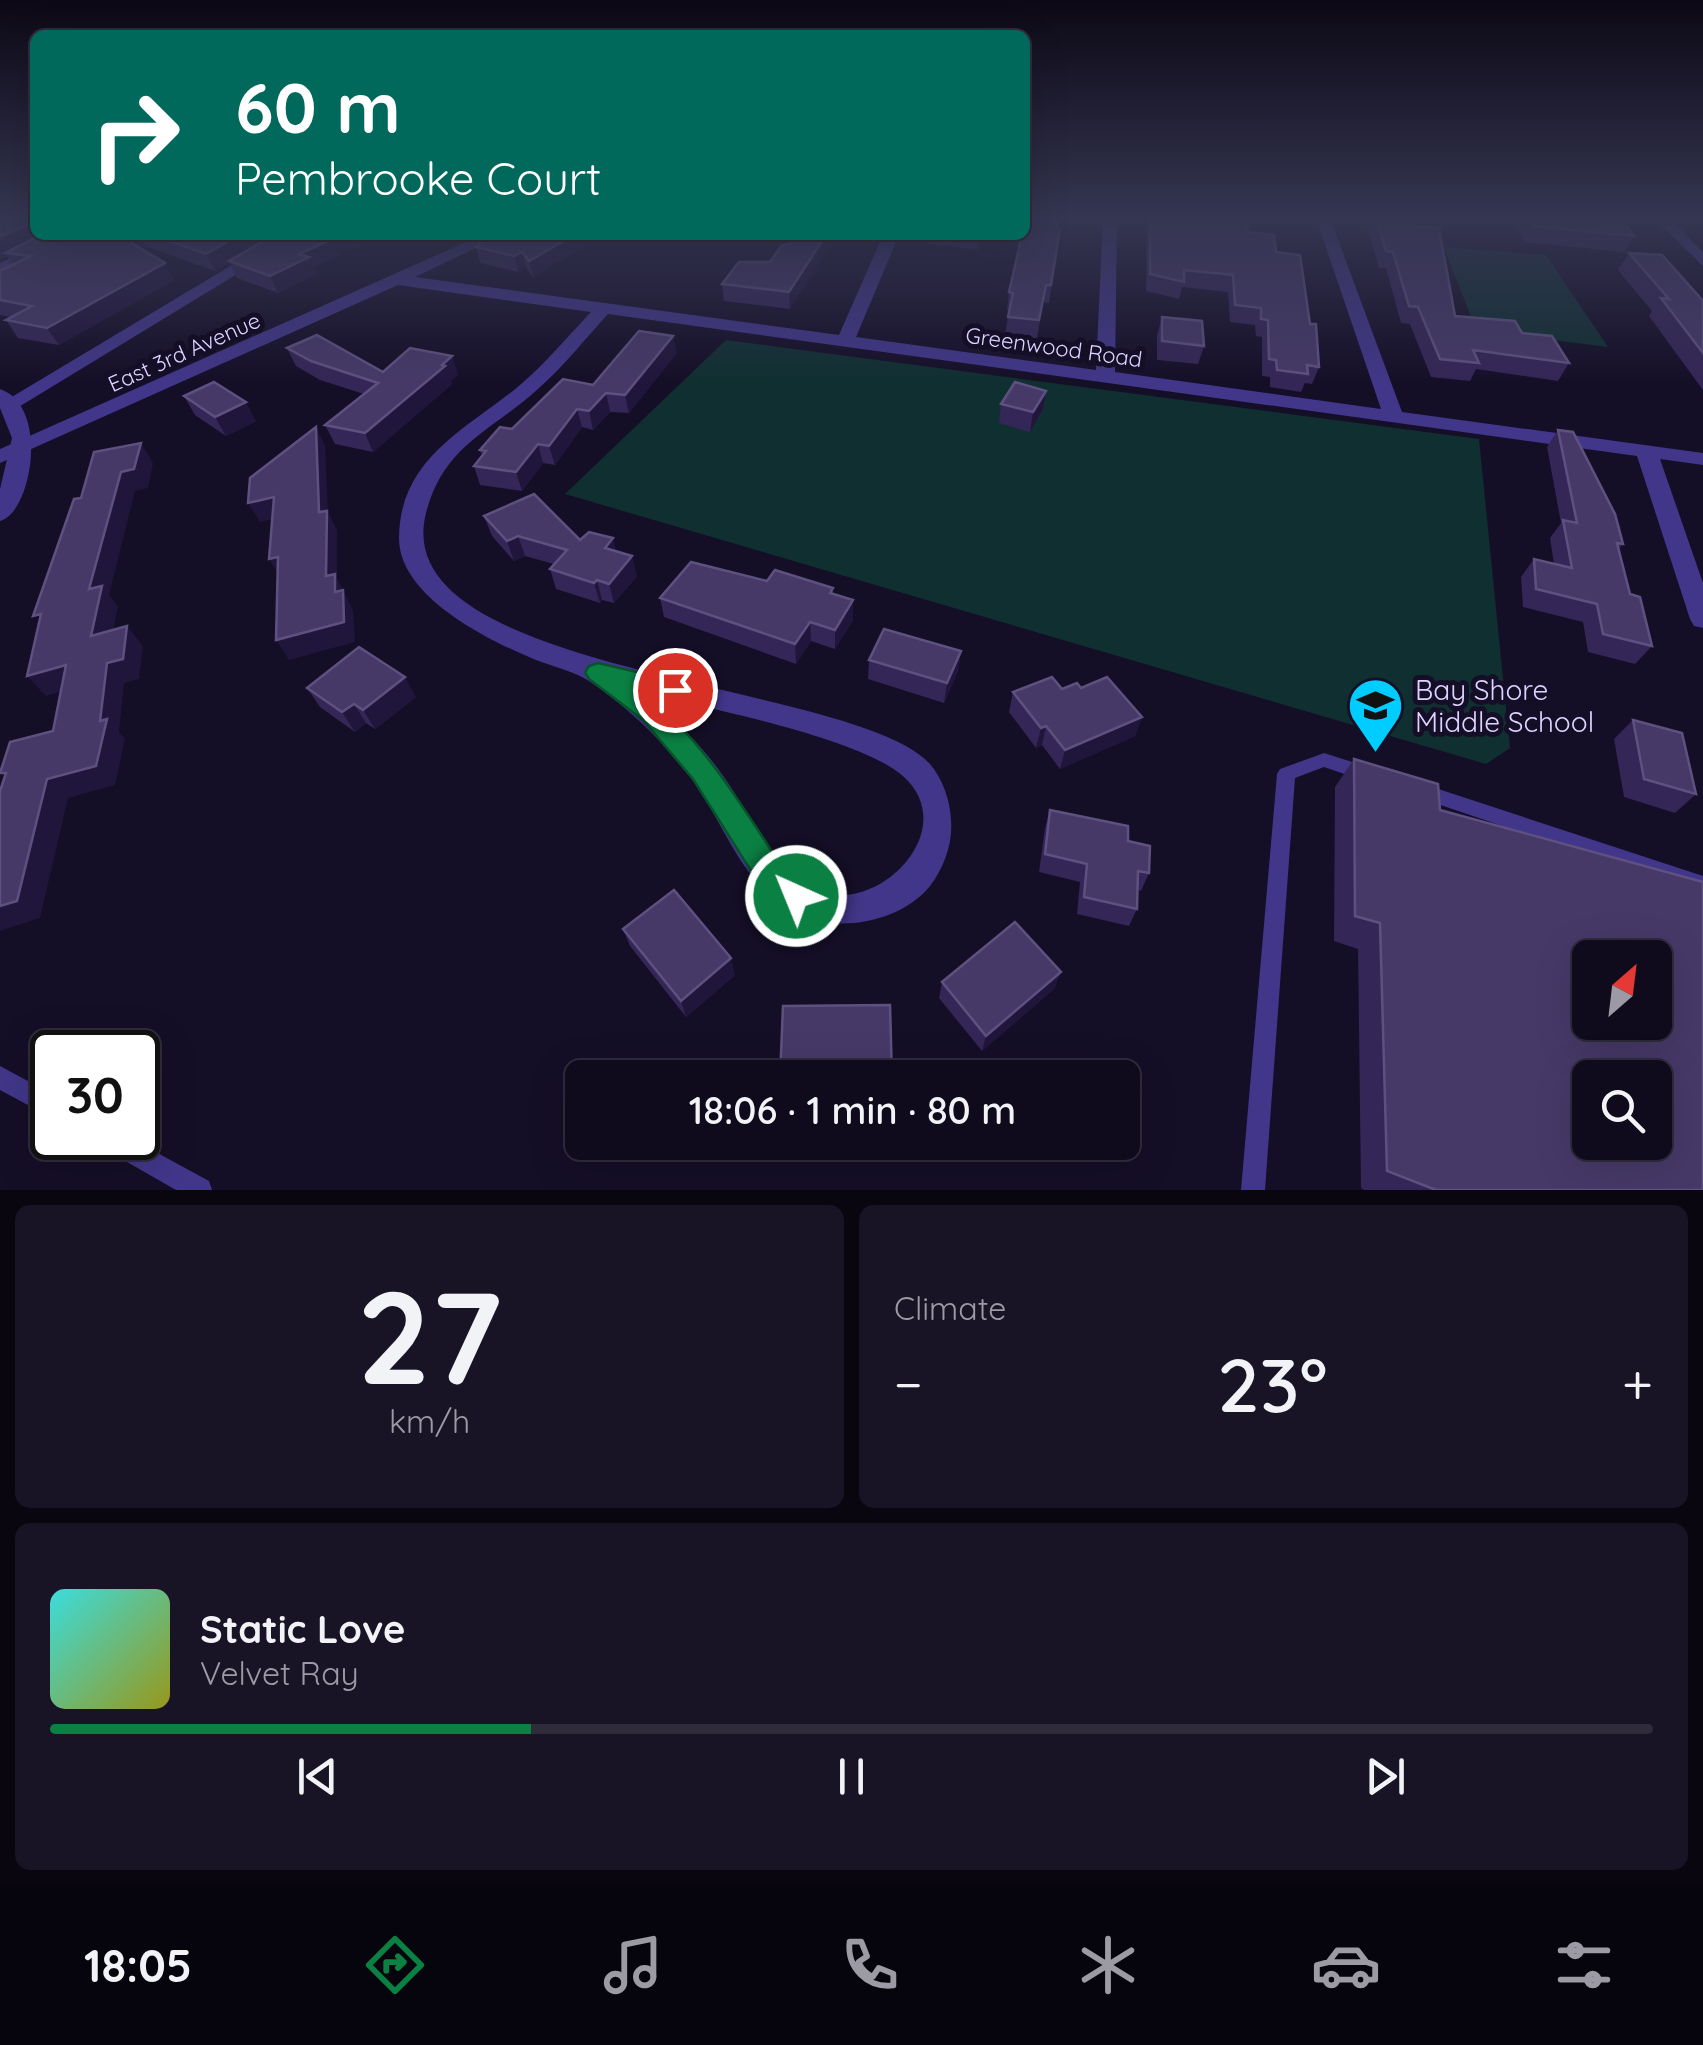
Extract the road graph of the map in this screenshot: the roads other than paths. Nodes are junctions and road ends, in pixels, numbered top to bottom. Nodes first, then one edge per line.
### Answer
1 (226, 274) edge
2 (413, 274) edge
3 (875, 274) edge
4 (1108, 274) edge
5 (1343, 274) edge
6 (399, 280) junction
7 (601, 311) junction
8 (845, 344) junction
9 (1105, 380) junction
10 (5, 400) edge
11 (1394, 418) junction
12 (26, 448) junction
13 (1646, 452) junction
14 (0, 457) edge
15 (1703, 460) edge
16 (0, 514) edge
17 (1703, 619) edge
18 (598, 672) junction
19 (1703, 885) edge
20 (0, 1078) edge
21 (30, 1095) edge
22 (146, 1160) edge
23 (200, 1190) edge
24 (1252, 1190) edge

1 - 10 street
2 - 6 street, East 3rd Avenue
3 - 8 street
4 - 9 street
5 - 11 street
6 - 7 street, Greenwood Road
6 - 12 street, East 3rd Avenue
7 - 8 street, Greenwood Road
7 - 18 street
8 - 9 street, Greenwood Road
9 - 11 street, Greenwood Road
10 - 12 street
11 - 13 street, Greenwood Road
12 - 14 street, East 3rd Avenue
12 - 16 street
13 - 15 street, Greenwood Road
13 - 17 street
18 - 18 street
19 - 24 lane
20 - 21 lane
22 - 23 lane

